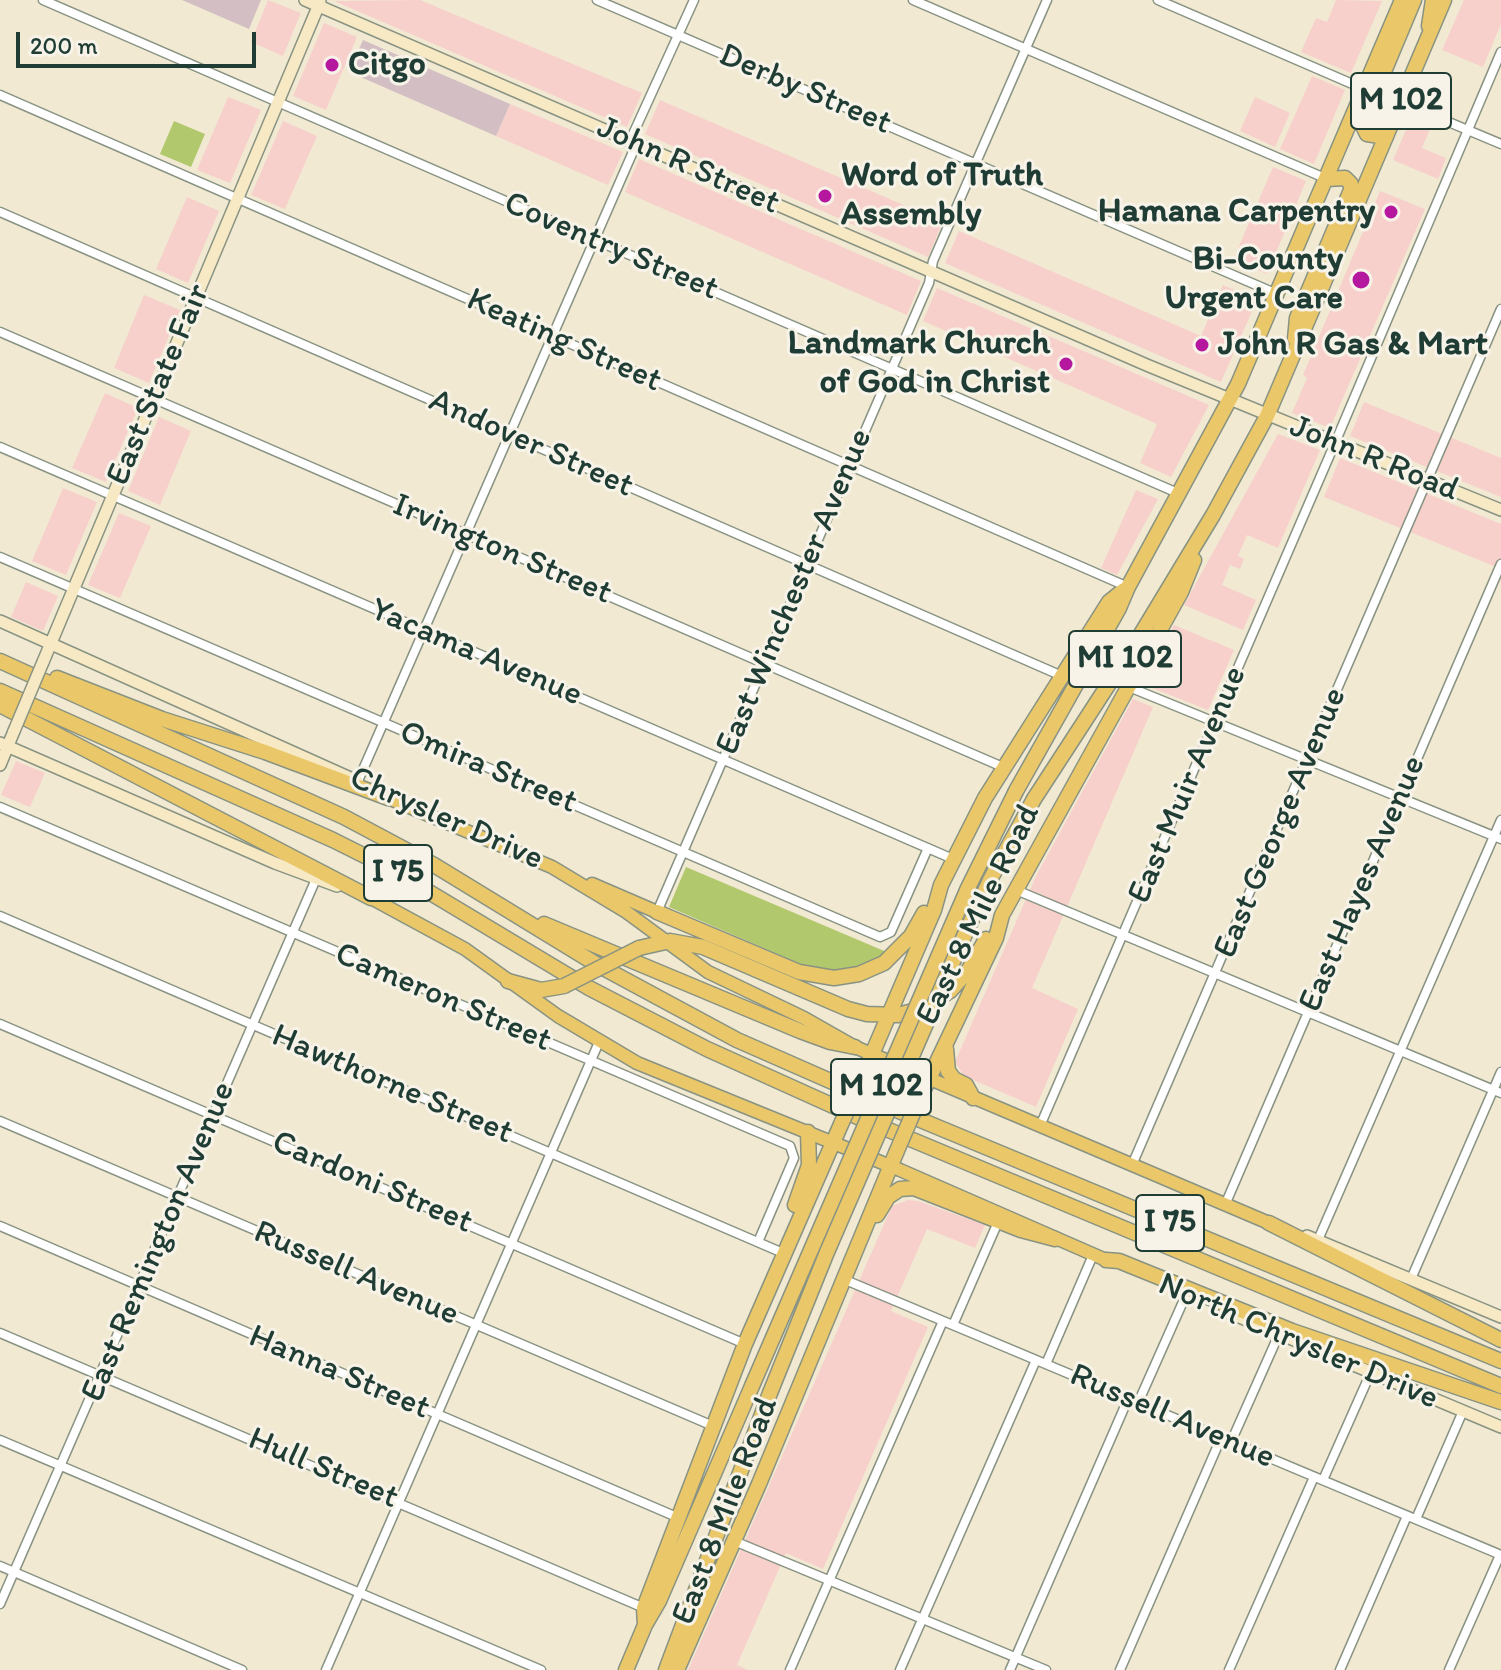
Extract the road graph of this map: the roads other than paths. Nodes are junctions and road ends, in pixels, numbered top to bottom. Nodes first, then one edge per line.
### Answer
1 (43, 0) edge
2 (305, 0) edge
3 (597, 0) edge
4 (694, 0) edge
5 (913, 0) edge
6 (1047, 0) edge
7 (1158, 0) edge
8 (1402, 0) edge
9 (1414, 0) edge
10 (1433, 0) edge
11 (1444, 0) edge
12 (319, 3) edge
13 (678, 35) junction
14 (1428, 39) junction
15 (1026, 48) junction
16 (1501, 52) edge
17 (1364, 89) junction
18 (0, 95) edge
19 (1401, 102) junction
20 (277, 103) junction
21 (1468, 130) junction
22 (1386, 137) junction
23 (633, 142) junction
24 (1501, 144) edge
25 (976, 163) junction
26 (1327, 179) junction
27 (237, 198) junction
28 (0, 212) edge
29 (594, 240) junction
30 (931, 272) junction
31 (1277, 294) junction
32 (196, 297) junction
33 (1501, 309) edge
34 (0, 332) edge
35 (553, 336) junction
36 (1293, 355) junction
37 (892, 369) junction
38 (153, 399) junction
39 (1230, 400) junction
40 (1248, 408) joint
41 (1267, 416) junction
42 (510, 435) junction
43 (1335, 443) junction
44 (0, 447) edge
45 (850, 466) junction
46 (1428, 480) junction
47 (1180, 494) junction
48 (113, 496) junction
49 (1501, 510) edge
50 (1213, 515) junction
51 (467, 535) junction
52 (0, 557) edge
53 (1501, 564) edge
54 (807, 565) junction
55 (1128, 587) junction
56 (74, 589) junction
57 (0, 621) edge
58 (424, 631) junction
59 (51, 643) junction
60 (0, 661) edge
61 (765, 663) junction
62 (22, 671) junction
63 (1062, 676) junction
64 (1129, 687) junction
65 (0, 691) edge
66 (0, 705) edge
67 (1215, 722) junction
68 (384, 723) junction
69 (4, 745) edge
70 (723, 760) junction
71 (1308, 760) junction
72 (0, 765) edge
73 (1005, 768) junction
74 (358, 781) junction
75 (1016, 791) joint
76 (1401, 797) junction
77 (388, 798) junction
78 (1034, 799) joint
79 (0, 807) edge
80 (1501, 820) edge
81 (1498, 837) edge
82 (928, 848) junction
83 (683, 852) junction
84 (953, 859) junction
85 (552, 867) junction
86 (316, 879) junction
87 (943, 881) junction
88 (1016, 890) junction
89 (371, 898) junction
90 (657, 912) junction
91 (514, 913) junction
92 (1002, 915) junction
93 (0, 916) edge
94 (292, 934) junction
95 (1123, 935) junction
96 (665, 942) junction
97 (1215, 974) junction
98 (508, 981) junction
99 (1308, 1013) junction
100 (889, 1015) junction
101 (0, 1024) edge
102 (253, 1025) junction
103 (599, 1042) junction
104 (946, 1045) junction
105 (855, 1047) junction
106 (1401, 1051) junction
107 (872, 1054) junction
108 (591, 1060) junction
109 (1501, 1072) edge
110 (929, 1080) junction
111 (1497, 1092) edge
112 (973, 1098) junction
113 (214, 1115) junction
114 (0, 1121) edge
115 (1040, 1126) junction
116 (808, 1132) junction
117 (833, 1142) junction
118 (552, 1153) junction
119 (893, 1159) junction
120 (1132, 1165) junction
121 (178, 1197) junction
122 (1225, 1205) junction
123 (994, 1216) junction
124 (1269, 1223) junction
125 (0, 1226) edge
126 (1055, 1239) joint
127 (1318, 1240) junction
128 (758, 1242) junction
129 (512, 1244) junction
130 (853, 1252) junction
131 (783, 1253) junction
132 (1099, 1257) junction
133 (843, 1279) junction
134 (1411, 1279) junction
135 (140, 1286) junction
136 (1186, 1295) junction
137 (1501, 1317) edge
138 (943, 1321) junction
139 (953, 1325) junction
140 (476, 1326) junction
141 (0, 1333) edge
142 (1279, 1334) junction
143 (1501, 1340) edge
144 (745, 1344) junction
145 (1036, 1360) junction
146 (1501, 1361) edge
147 (1046, 1364) junction
148 (1371, 1372) junction
149 (100, 1376) junction
150 (1501, 1386) edge
151 (1128, 1399) junction
152 (1501, 1402) edge
153 (1138, 1403) junction
154 (1463, 1411) junction
155 (437, 1415) junction
156 (713, 1426) junction
157 (1501, 1427) edge
158 (1221, 1438) junction
159 (0, 1440) edge
160 (1231, 1442) junction
161 (61, 1466) junction
162 (1319, 1478) junction
163 (400, 1502) junction
164 (679, 1518) junction
165 (1412, 1518) junction
166 (734, 1541) junction
167 (1500, 1555) edge
168 (0, 1566) edge
169 (14, 1572) junction
170 (829, 1581) junction
171 (360, 1594) junction
172 (0, 1604) edge
173 (644, 1608) junction
174 (922, 1619) junction
175 (645, 1625) junction
176 (1015, 1657) junction
177 (242, 1670) edge
178 (326, 1670) edge
179 (541, 1670) edge
180 (626, 1670) edge
181 (666, 1670) edge
182 (677, 1670) edge
183 (790, 1670) edge
184 (900, 1670) edge
185 (1010, 1670) edge
186 (1046, 1670) edge
187 (1120, 1670) edge
188 (1229, 1670) edge
189 (1340, 1670) edge
190 (1449, 1670) edge

1 - 20 street, Coventry Street
2 - 12 main road, John R Street
3 - 13 street, Derby Street
4 - 13 street
5 - 15 street
6 - 15 street, East Winchester Avenue
7 - 17 street
8 - 17 highway, M 102
9 - 22 highway
10 - 14 highway
11 - 14 highway, M 102
12 - 20 main road, East State Fair
12 - 23 main road, John R Street
13 - 23 street
13 - 25 street, Derby Street
14 - 19 highway, M 102
15 - 25 street, East Winchester Avenue
15 - 26 street
16 - 21 street, East Muir Avenue
17 - 26 highway, M 102
18 - 27 street, Keating Street
19 - 21 street
19 - 22 highway, M 102
20 - 27 main road, East State Fair
20 - 29 street, Coventry Street
21 - 24 street
21 - 43 street, East Muir Avenue
22 - 36 highway, M 102
23 - 29 street
23 - 30 main road, John R Street
25 - 30 street, East Winchester Avenue
25 - 31 street, Derby Street
26 - 31 highway, M 102
26 - 36 highway
27 - 32 main road, East State Fair
27 - 35 street, Keating Street
28 - 32 street, Andover Street
29 - 35 street
29 - 37 street, Coventry Street
30 - 37 street, East Winchester Avenue
30 - 39 main road, John R Street
31 - 39 highway, M 102
32 - 38 main road, East State Fair
32 - 42 street, Andover Street
33 - 46 street, East George Avenue
34 - 38 street, Irvington Street
35 - 42 street
35 - 45 street, Keating Street
36 - 41 highway, M 102
37 - 45 street, East Winchester Avenue
37 - 47 street, Coventry Street
38 - 48 main road, East State Fair
38 - 51 street, Irvington Street
39 - 40 main road, John R Street
39 - 47 highway, M 102
40 - 41 main road, John R Road
41 - 43 main road, John R Road
41 - 50 highway, East 8 Mile Road / M 102
42 - 51 street
42 - 54 street, Andover Street
43 - 46 main road, John R Road
43 - 67 street, East Muir Avenue
44 - 48 street, Yacama Avenue
45 - 54 street, East Winchester Avenue
45 - 55 street, Keating Street
46 - 49 main road, John R Road
46 - 71 street, East George Avenue
47 - 55 highway, M 102
48 - 56 main road, East State Fair
48 - 58 street, Yacama Avenue
50 - 64 highway
50 - 78 highway, East 8 Mile Road / MI 102
51 - 58 street
51 - 61 street, Irvington Street
52 - 56 street, Omira Street
53 - 76 street, East Hayes Avenue
54 - 61 street, East Winchester Avenue
54 - 63 street, Andover Street
55 - 63 highway
55 - 75 highway, MI 102
56 - 59 main road, East State Fair
56 - 68 street, Omira Street
57 - 59 main road, Chrysler Drive
58 - 68 street
58 - 70 street, Yacama Avenue
59 - 69 main road, East State Fair, bridge
59 - 74 main road, Chrysler Drive
60 - 62 highway, I 75
61 - 70 street, East Winchester Avenue
61 - 73 street, Irvington Street
62 - 77 highway
62 - 91 highway, I 75
63 - 73 highway
64 - 67 street
64 - 88 highway
65 - 150 highway, I 75
66 - 89 highway
67 - 71 street
67 - 95 street, East Muir Avenue
68 - 74 street
68 - 83 street, Omira Street
69 - 72 main road, East State Fair
69 - 86 main road
70 - 82 street, Yacama Avenue
70 - 83 street, East Winchester Avenue
71 - 76 street
71 - 97 street, East George Avenue
73 - 84 highway
74 - 77 main road, Chrysler Drive
75 - 175 highway, East 8 Mile Road / M 102, bridge
76 - 81 street
76 - 99 street, East Hayes Avenue
77 - 85 main road, Chrysler Drive
78 - 181 highway, East 8 Mile Road / M 102, bridge
79 - 94 street, Cameron Street
80 - 81 street
81 - 106 street
82 - 83 street, Omira Street
82 - 84 street, Yacama Avenue
83 - 90 street, East Winchester Avenue
84 - 87 highway
85 - 90 main road
85 - 96 main road, Chrysler Drive
86 - 89 main road
86 - 94 street, East Remington Avenue
87 - 90 highway
87 - 100 highway, East 8 Mile Road
88 - 92 highway
88 - 95 street
89 - 98 main road
91 - 105 highway
91 - 146 highway, I 75
92 - 100 highway
92 - 104 highway
93 - 102 street, Hawthorne Street
94 - 102 street, East Remington Avenue
94 - 108 street, Cameron Street
95 - 97 street
95 - 115 street, East Muir Avenue
96 - 98 highway, bridge
96 - 100 highway
96 - 105 main road, Chrysler Drive
97 - 99 street
97 - 120 street, East George Avenue
98 - 103 main road
99 - 106 street
99 - 122 street, East Hayes Avenue
100 - 107 highway, East 8 Mile Road
101 - 113 street, Cardoni Street
102 - 113 street, East Remington Avenue
102 - 118 street, Hawthorne Street
103 - 108 street
103 - 116 main road
104 - 110 highway
104 - 112 highway
105 - 107 main road, Chrysler Drive
106 - 111 street
106 - 127 street
107 - 110 main road, Chrysler Drive
107 - 117 highway, East 8 Mile Road, bridge
108 - 118 street
108 - 128 street, Cameron Street
109 - 111 street
110 - 112 main road, Chrysler Drive
110 - 119 highway, bridge
111 - 134 street
112 - 115 main road, Chrysler Drive
113 - 121 street, East Remington Avenue
113 - 129 street, Cardoni Street
114 - 121 street, Russell Avenue
115 - 120 main road, Chrysler Drive
116 - 117 main road
116 - 131 highway
117 - 119 main road
117 - 131 highway, East 8 Mile Road
118 - 128 street, Hawthorne Street
118 - 129 street
119 - 123 main road
119 - 130 highway
120 - 122 main road, Chrysler Drive
121 - 135 street, East Remington Avenue
121 - 140 street, Russell Avenue
122 - 124 main road, Chrysler Drive
123 - 126 highway
123 - 130 highway
123 - 139 street
124 - 127 main road
124 - 143 highway
125 - 135 street, Hanna Street
126 - 132 main road, North Chrysler Drive
127 - 134 main road
128 - 131 street, Hawthorne Street
129 - 140 street
129 - 144 street, Cardoni Street
130 - 133 highway
131 - 144 highway, East 8 Mile Road
132 - 136 main road, North Chrysler Drive
132 - 147 street
132 - 152 highway
133 - 138 street, Russell Avenue
133 - 166 highway
134 - 137 main road
135 - 149 street, East Remington Avenue
135 - 155 street, Hanna Street
136 - 142 main road, North Chrysler Drive
136 - 153 street
138 - 139 street, Russell Avenue
138 - 170 street
139 - 145 street, Russell Avenue
140 - 155 street
140 - 156 street, Russell Avenue
141 - 149 street, Hull Street
142 - 148 main road, North Chrysler Drive
142 - 160 street
144 - 156 highway, East 8 Mile Road
145 - 147 street, Russell Avenue
145 - 174 street
147 - 151 street, Russell Avenue
148 - 154 main road, North Chrysler Drive
148 - 162 street
149 - 161 street, East Remington Avenue
149 - 163 street, Hull Street
151 - 153 street, Russell Avenue
151 - 176 street
153 - 158 street, Russell Avenue
154 - 157 main road, North Chrysler Drive
154 - 165 street
155 - 163 street
155 - 164 street, Hanna Street
156 - 164 highway, East 8 Mile Road
158 - 160 street, Russell Avenue
158 - 187 street
159 - 161 street
160 - 162 street, Russell Avenue
161 - 169 street, East Remington Avenue
161 - 171 street
162 - 165 street, Russell Avenue
162 - 188 street
163 - 171 street
163 - 173 street, Hull Street
164 - 173 highway, East 8 Mile Road
165 - 167 street, Russell Avenue
165 - 189 street
166 - 170 street
166 - 182 highway
167 - 190 street
168 - 169 street
169 - 172 street, East Remington Avenue
169 - 177 street
170 - 174 street
170 - 183 street
171 - 178 street
171 - 179 street
173 - 175 highway, East 8 Mile Road
174 - 176 street
174 - 184 street
175 - 180 highway, East 8 Mile Road / M 102
176 - 185 street
176 - 186 street

